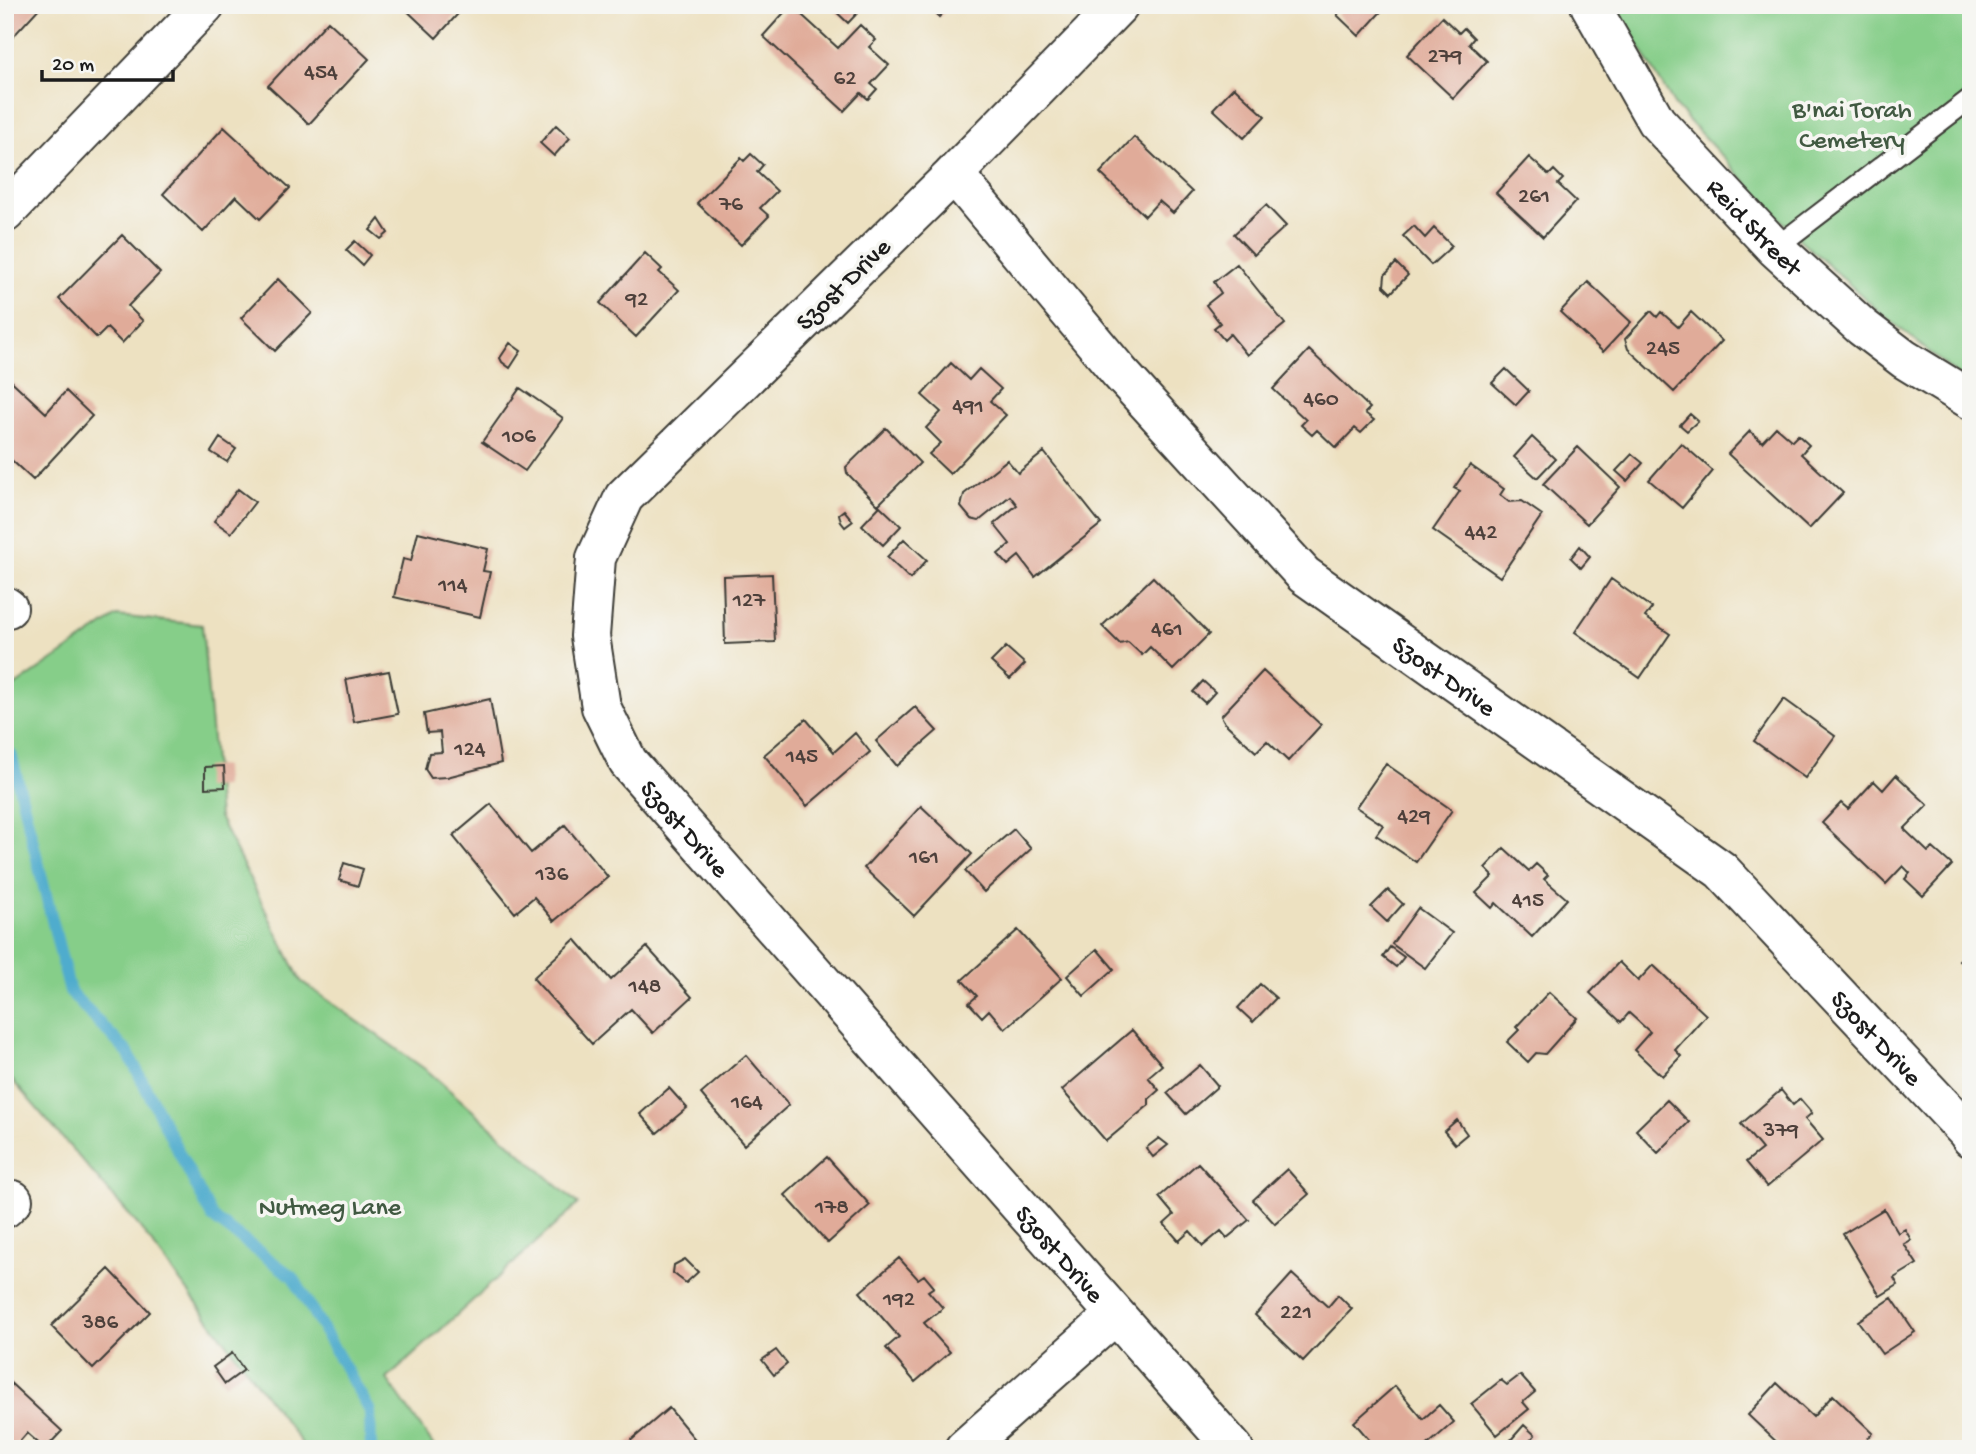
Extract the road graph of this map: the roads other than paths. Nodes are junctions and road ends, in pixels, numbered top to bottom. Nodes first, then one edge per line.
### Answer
1 (205, 5) edge
2 (1119, 5) edge
3 (1590, 5) edge
4 (1971, 97) edge
5 (954, 174) junction
6 (5, 213) edge
7 (1775, 248) junction
8 (1971, 400) edge
9 (1971, 1138) edge
10 (1115, 1315) junction
11 (964, 1449) edge
12 (1234, 1449) edge

1 - 6 street
2 - 5 street, Szost Drive
3 - 7 street, Reid Street
4 - 7 lane
5 - 9 street, Szost Drive
5 - 10 street, Szost Drive
7 - 8 street, Reid Street
10 - 11 street
10 - 12 street, Szost Drive

